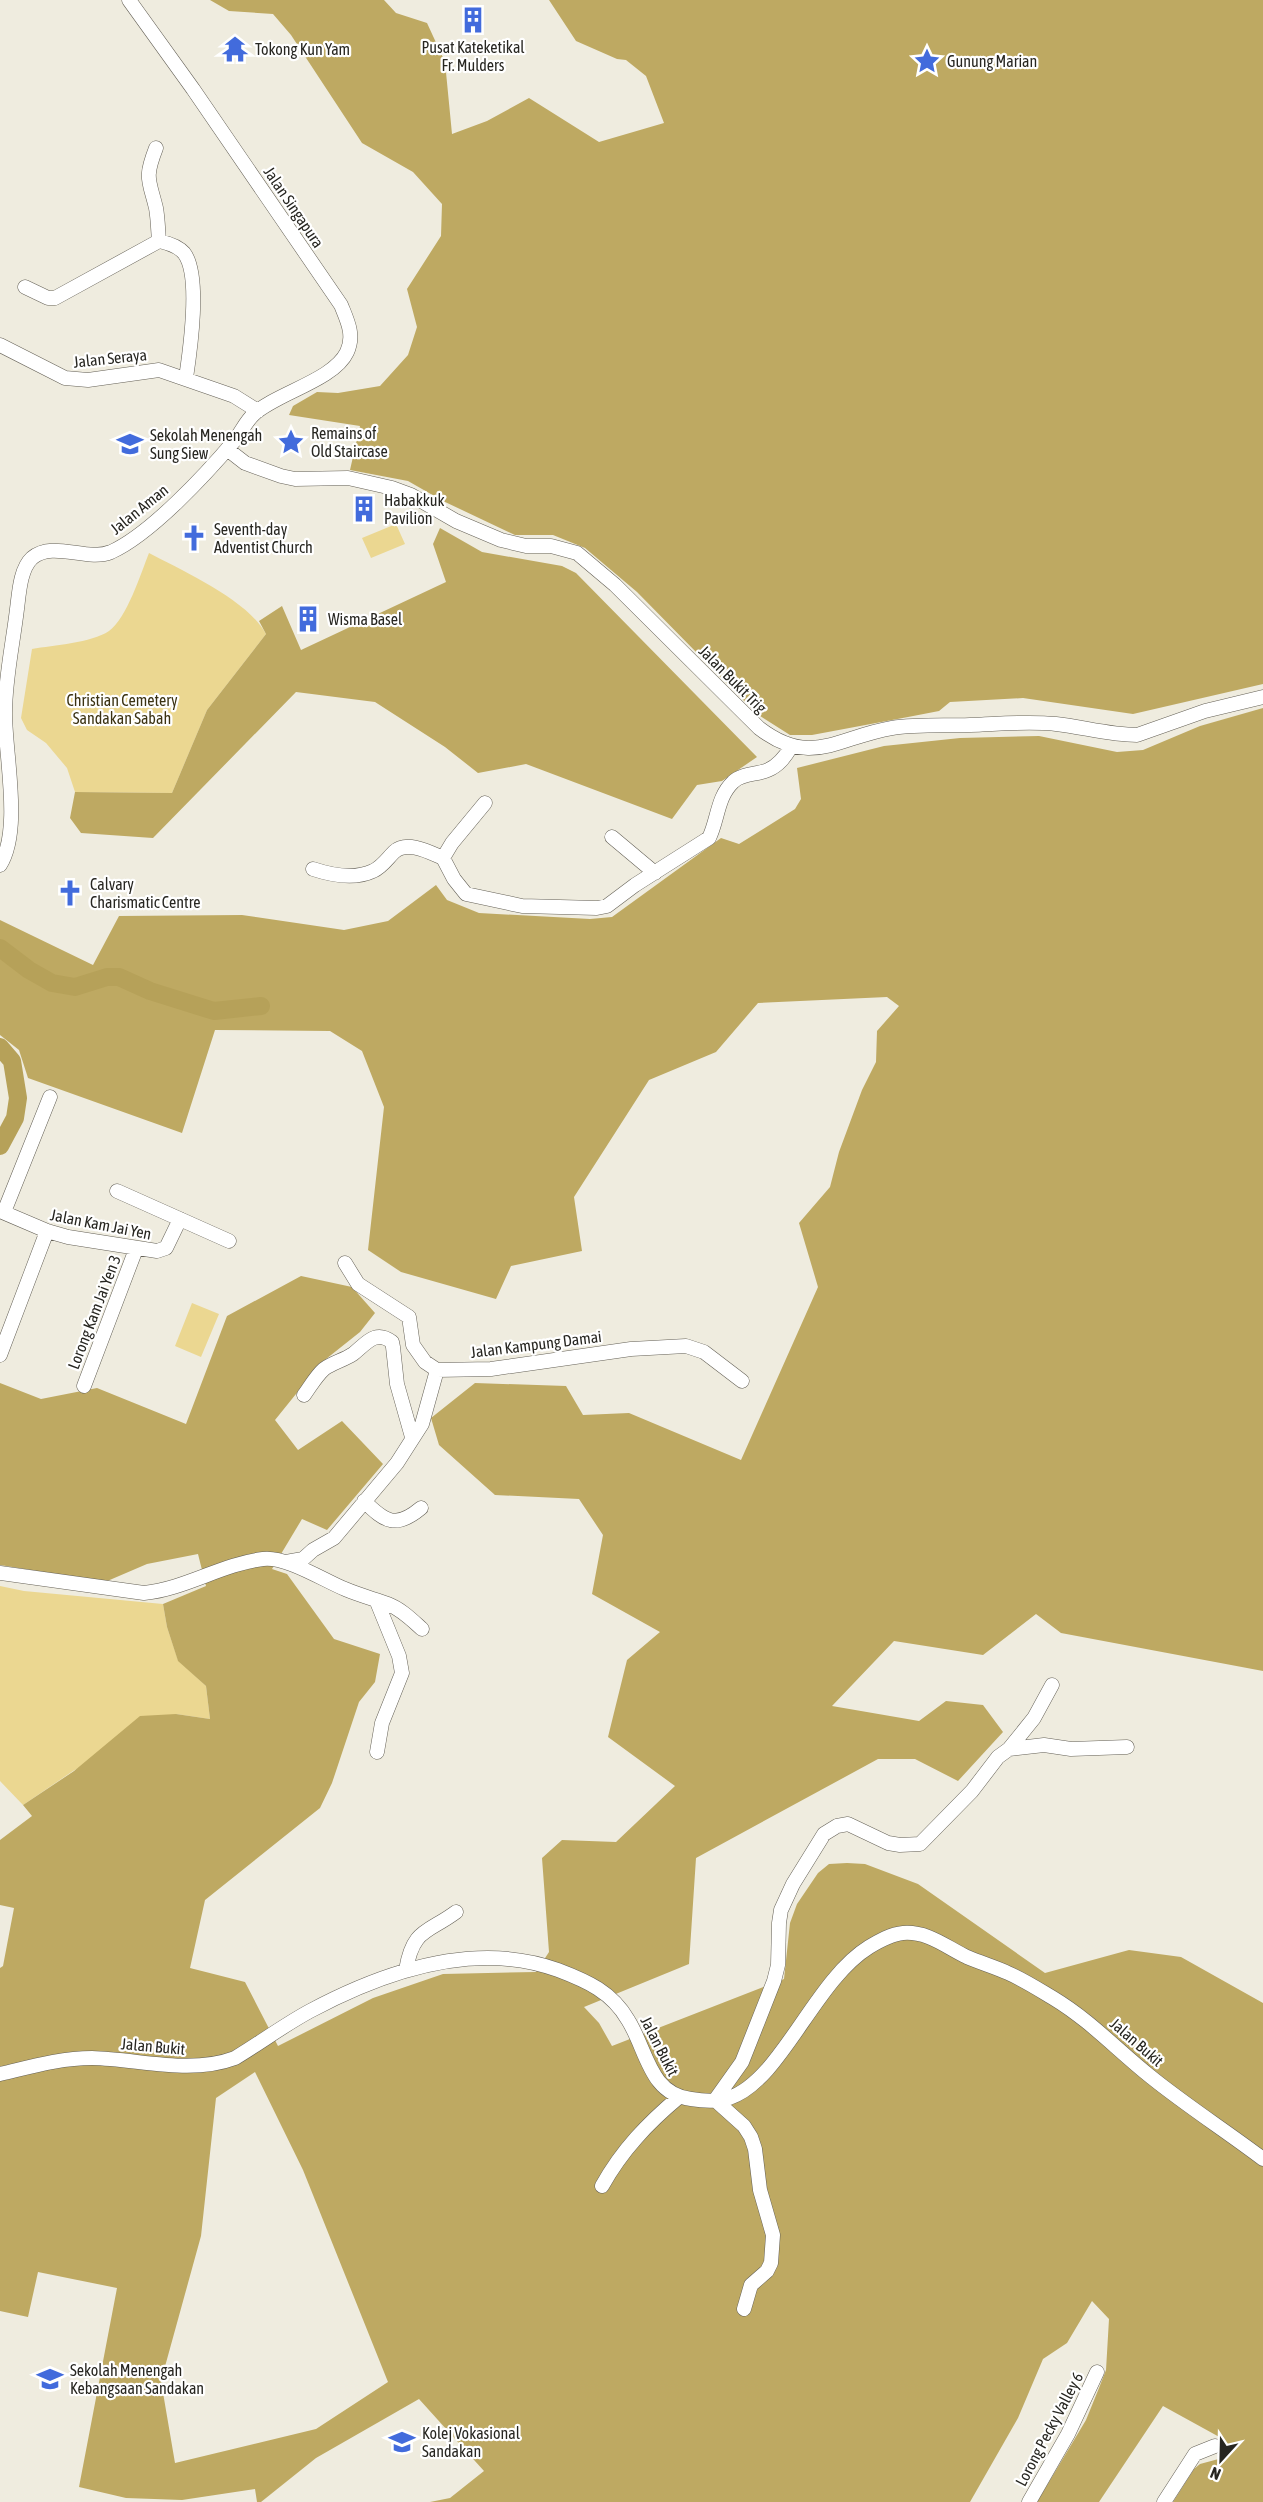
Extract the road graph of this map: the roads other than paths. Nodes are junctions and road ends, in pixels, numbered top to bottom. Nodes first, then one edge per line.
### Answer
1 (129, 0) edge
2 (156, 148) dead end
3 (159, 242) junction
4 (26, 287) dead end
5 (0, 345) edge
6 (186, 378) junction
7 (258, 411) junction
8 (227, 449) junction
9 (1263, 697) edge
10 (791, 747) junction
11 (485, 803) dead end
12 (612, 837) dead end
13 (443, 858) junction
14 (0, 865) edge
15 (313, 868) dead end
16 (655, 873) junction
17 (50, 1097) dead end
18 (117, 1191) dead end
19 (2, 1212) edge
20 (180, 1219) junction
21 (47, 1231) junction
22 (229, 1241) dead end
23 (136, 1249) junction
24 (345, 1263) dead end
25 (0, 1355) edge
26 (437, 1370) junction
27 (742, 1381) dead end
28 (84, 1386) dead end
29 (304, 1395) dead end
30 (412, 1437) junction
31 (364, 1501) junction
32 (421, 1508) dead end
33 (285, 1562) junction
34 (0, 1573) edge
35 (377, 1602) junction
36 (422, 1629) dead end
37 (1052, 1685) dead end
38 (1126, 1748) dead end
39 (1009, 1749) junction
40 (377, 1752) dead end
41 (456, 1912) dead end
42 (406, 1970) junction
43 (0, 2074) edge
44 (679, 2097) junction
45 (715, 2100) junction
46 (1263, 2159) edge
47 (602, 2186) dead end
48 (744, 2309) dead end
49 (1097, 2372) dead end
50 (1215, 2446) dead end
51 (1029, 2502) edge
52 (1164, 2502) edge

1 - 7 street, Jalan Singapura
2 - 3 street
3 - 4 street
3 - 6 street
5 - 6 street, Jalan Seraya
6 - 7 street, Jalan Seraya
7 - 8 street, Jalan Aman
8 - 10 street, Jalan Bukit Trig
8 - 14 street, Jalan Aman
9 - 10 street, Jalan Bukit Trig
10 - 16 street
11 - 13 street
12 - 16 street
13 - 15 street
13 - 16 street
17 - 19 street
18 - 20 street
19 - 21 street, Jalan Kam Jai Yen
20 - 22 street
20 - 23 street, Jalan Kam Jai Yen
21 - 23 street, Jalan Kam Jai Yen
21 - 25 street
23 - 28 street, Lorong Kam Jai Yen 3
24 - 26 street
26 - 27 street, Jalan Kampung Damai
26 - 30 street
29 - 30 street
30 - 31 street
31 - 32 street
31 - 33 street
33 - 34 street
33 - 35 street
35 - 36 street
35 - 40 street
37 - 39 street
38 - 39 street
39 - 45 street
41 - 42 street
42 - 43 street, Jalan Bukit
42 - 44 street, Jalan Bukit
44 - 45 street, Jalan Bukit
44 - 47 street
45 - 46 street, Jalan Bukit
45 - 48 street
49 - 51 street, Lorong Pecky Valley 6
50 - 52 street

